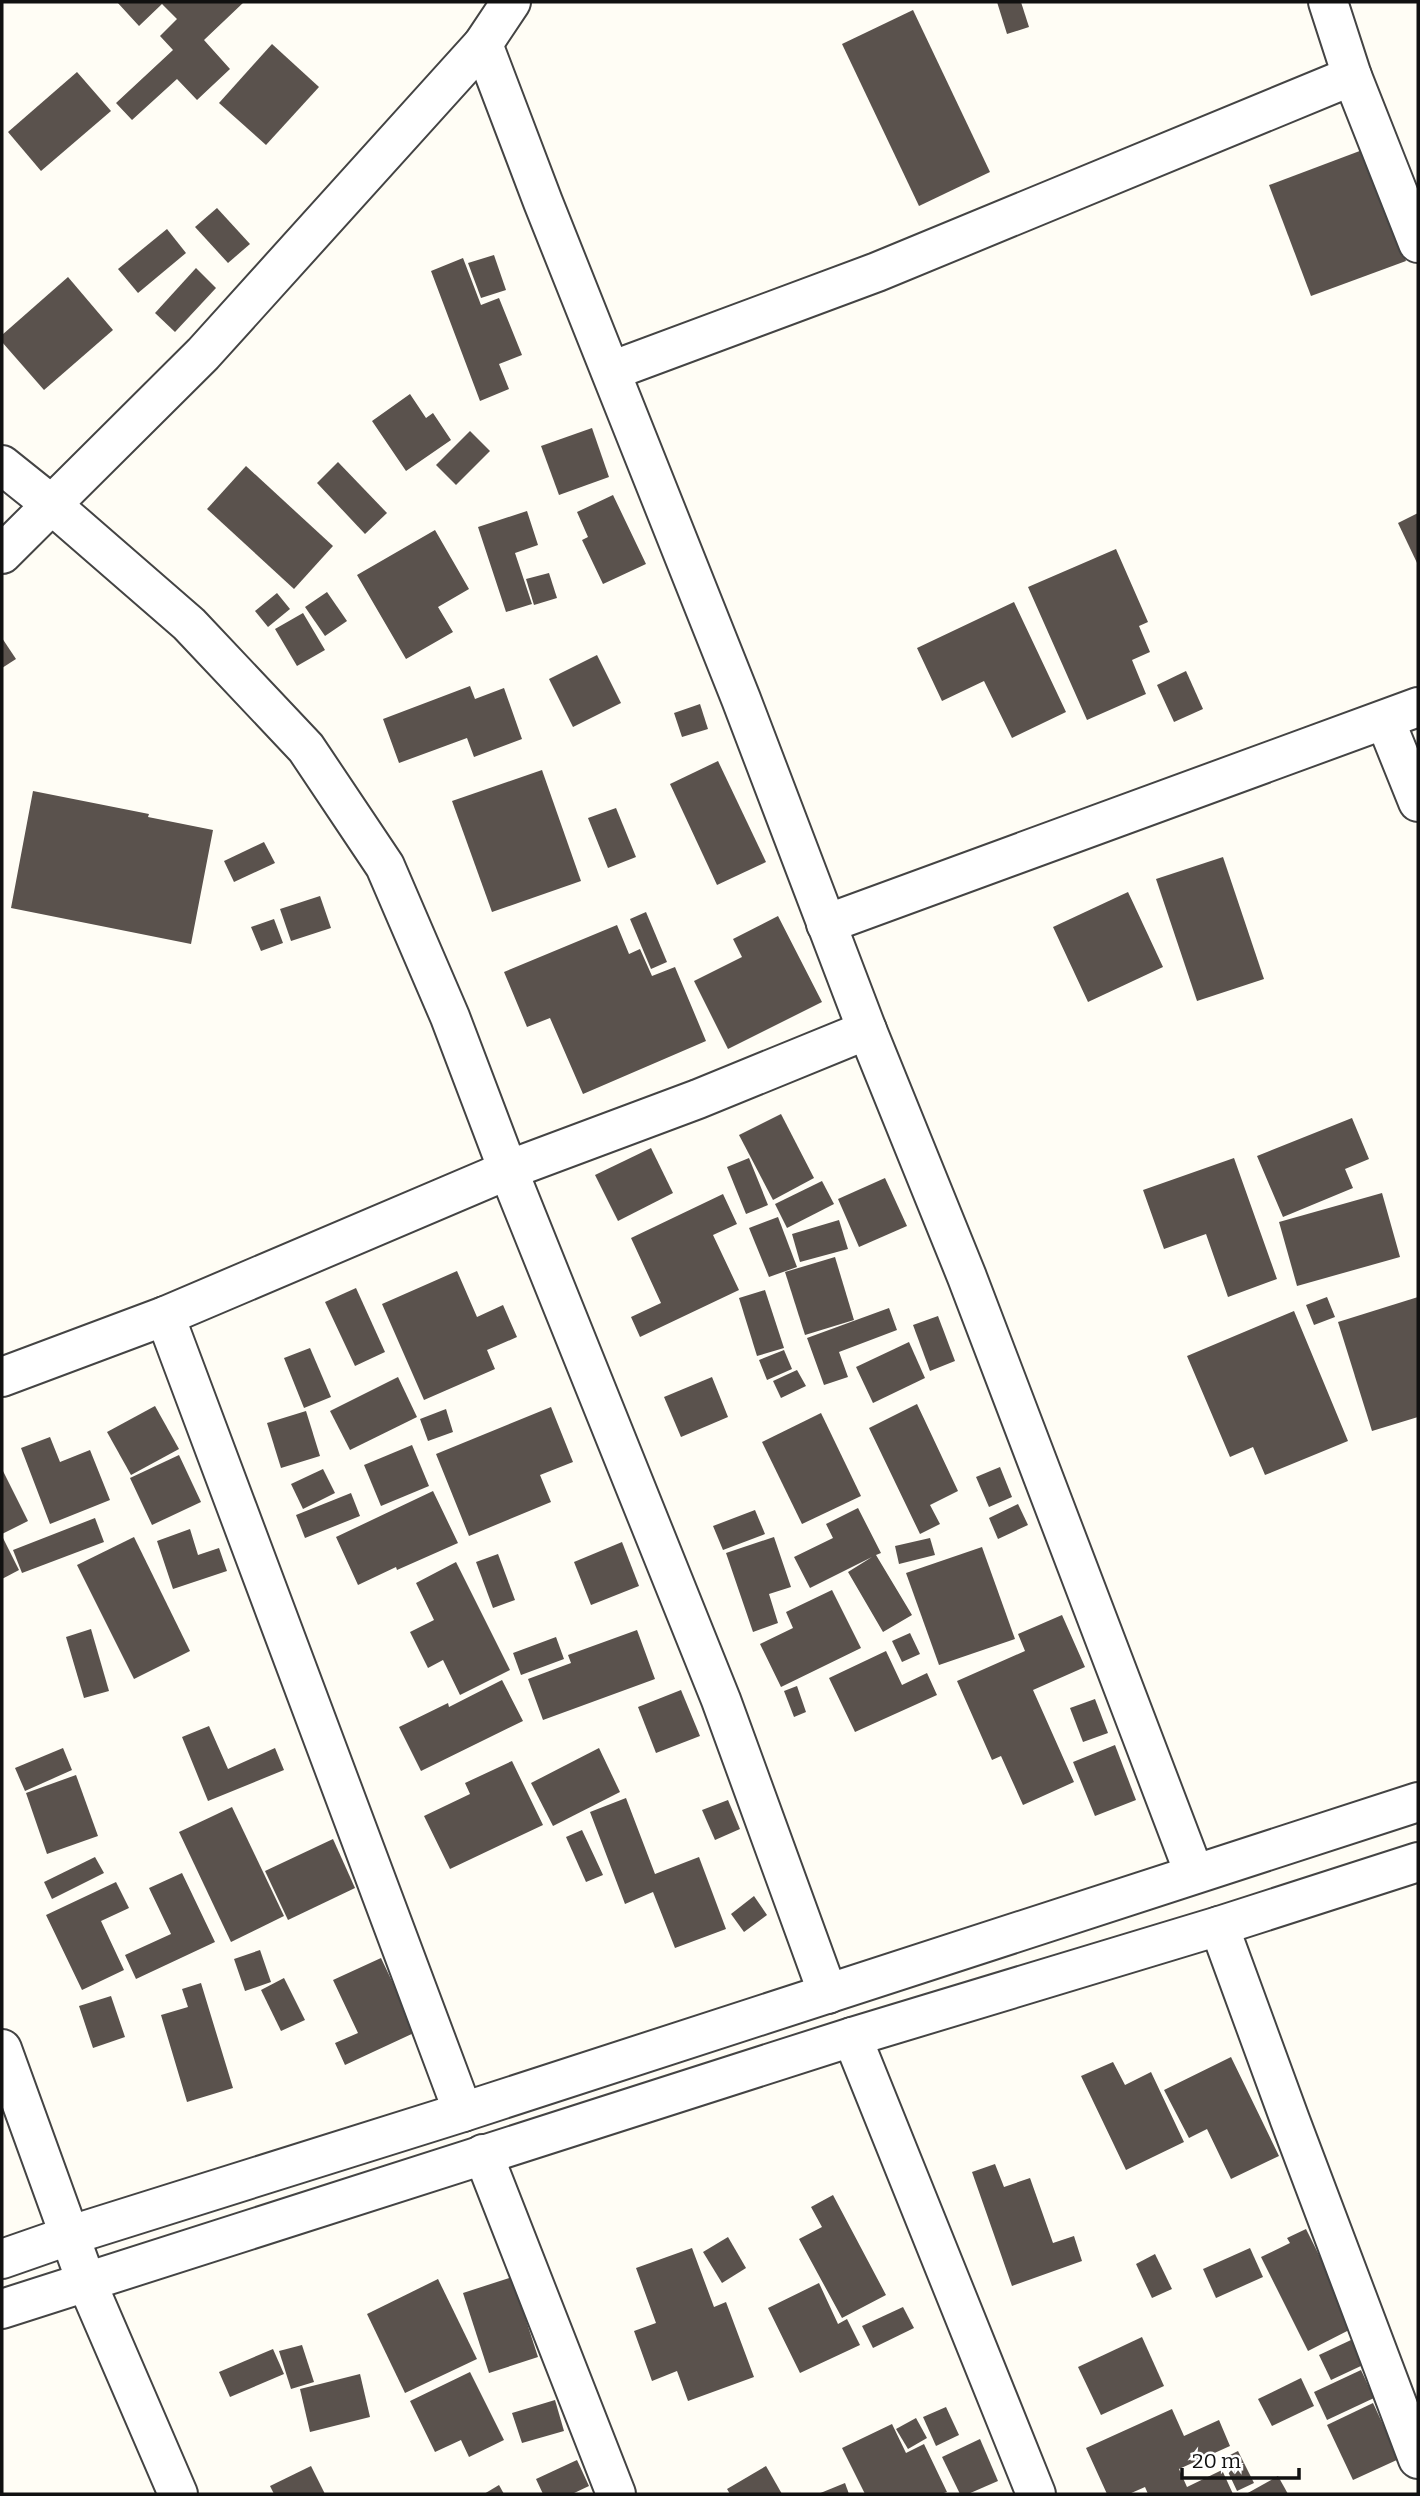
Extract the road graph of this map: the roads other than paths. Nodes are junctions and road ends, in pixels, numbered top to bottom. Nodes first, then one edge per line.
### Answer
1 (511, 2) edge
2 (1328, 2) edge
3 (483, 44) junction
4 (1352, 76) junction
5 (1418, 243) edge
6 (611, 371) junction
7 (2, 465) edge
8 (52, 505) junction
9 (2, 554) edge
10 (1401, 713) edge
11 (1418, 802) edge
12 (827, 924) junction
13 (867, 1030) junction
14 (508, 1170) junction
15 (165, 1316) junction
16 (2, 1377) edge
17 (1418, 1802) edge
18 (1418, 1862) edge
19 (1194, 1873) junction
20 (1219, 1926) junction
21 (828, 1994) junction
22 (852, 2037) junction
23 (2, 2049) edge
24 (463, 2112) junction
25 (482, 2154) junction
26 (68, 2236) junction
27 (2, 2259) edge
28 (86, 2281) junction
29 (2, 2308) edge
30 (1418, 2459) edge
31 (178, 2494) edge
32 (616, 2494) edge
33 (1036, 2494) edge

1 - 3 street
2 - 4 street
3 - 6 street
3 - 8 street
4 - 5 street
4 - 6 street
6 - 12 street
7 - 8 street
8 - 9 street
8 - 14 street
10 - 11 street
10 - 12 street
12 - 13 street
13 - 14 street
13 - 19 street
14 - 15 street
14 - 21 street
15 - 16 street
15 - 24 street
17 - 19 street
18 - 20 street
19 - 21 street
20 - 22 street
20 - 30 street
21 - 24 street
22 - 25 street
22 - 33 street
23 - 26 street
24 - 26 street
25 - 28 street
25 - 32 street
26 - 27 street
26 - 28 street
28 - 29 street
28 - 31 street

